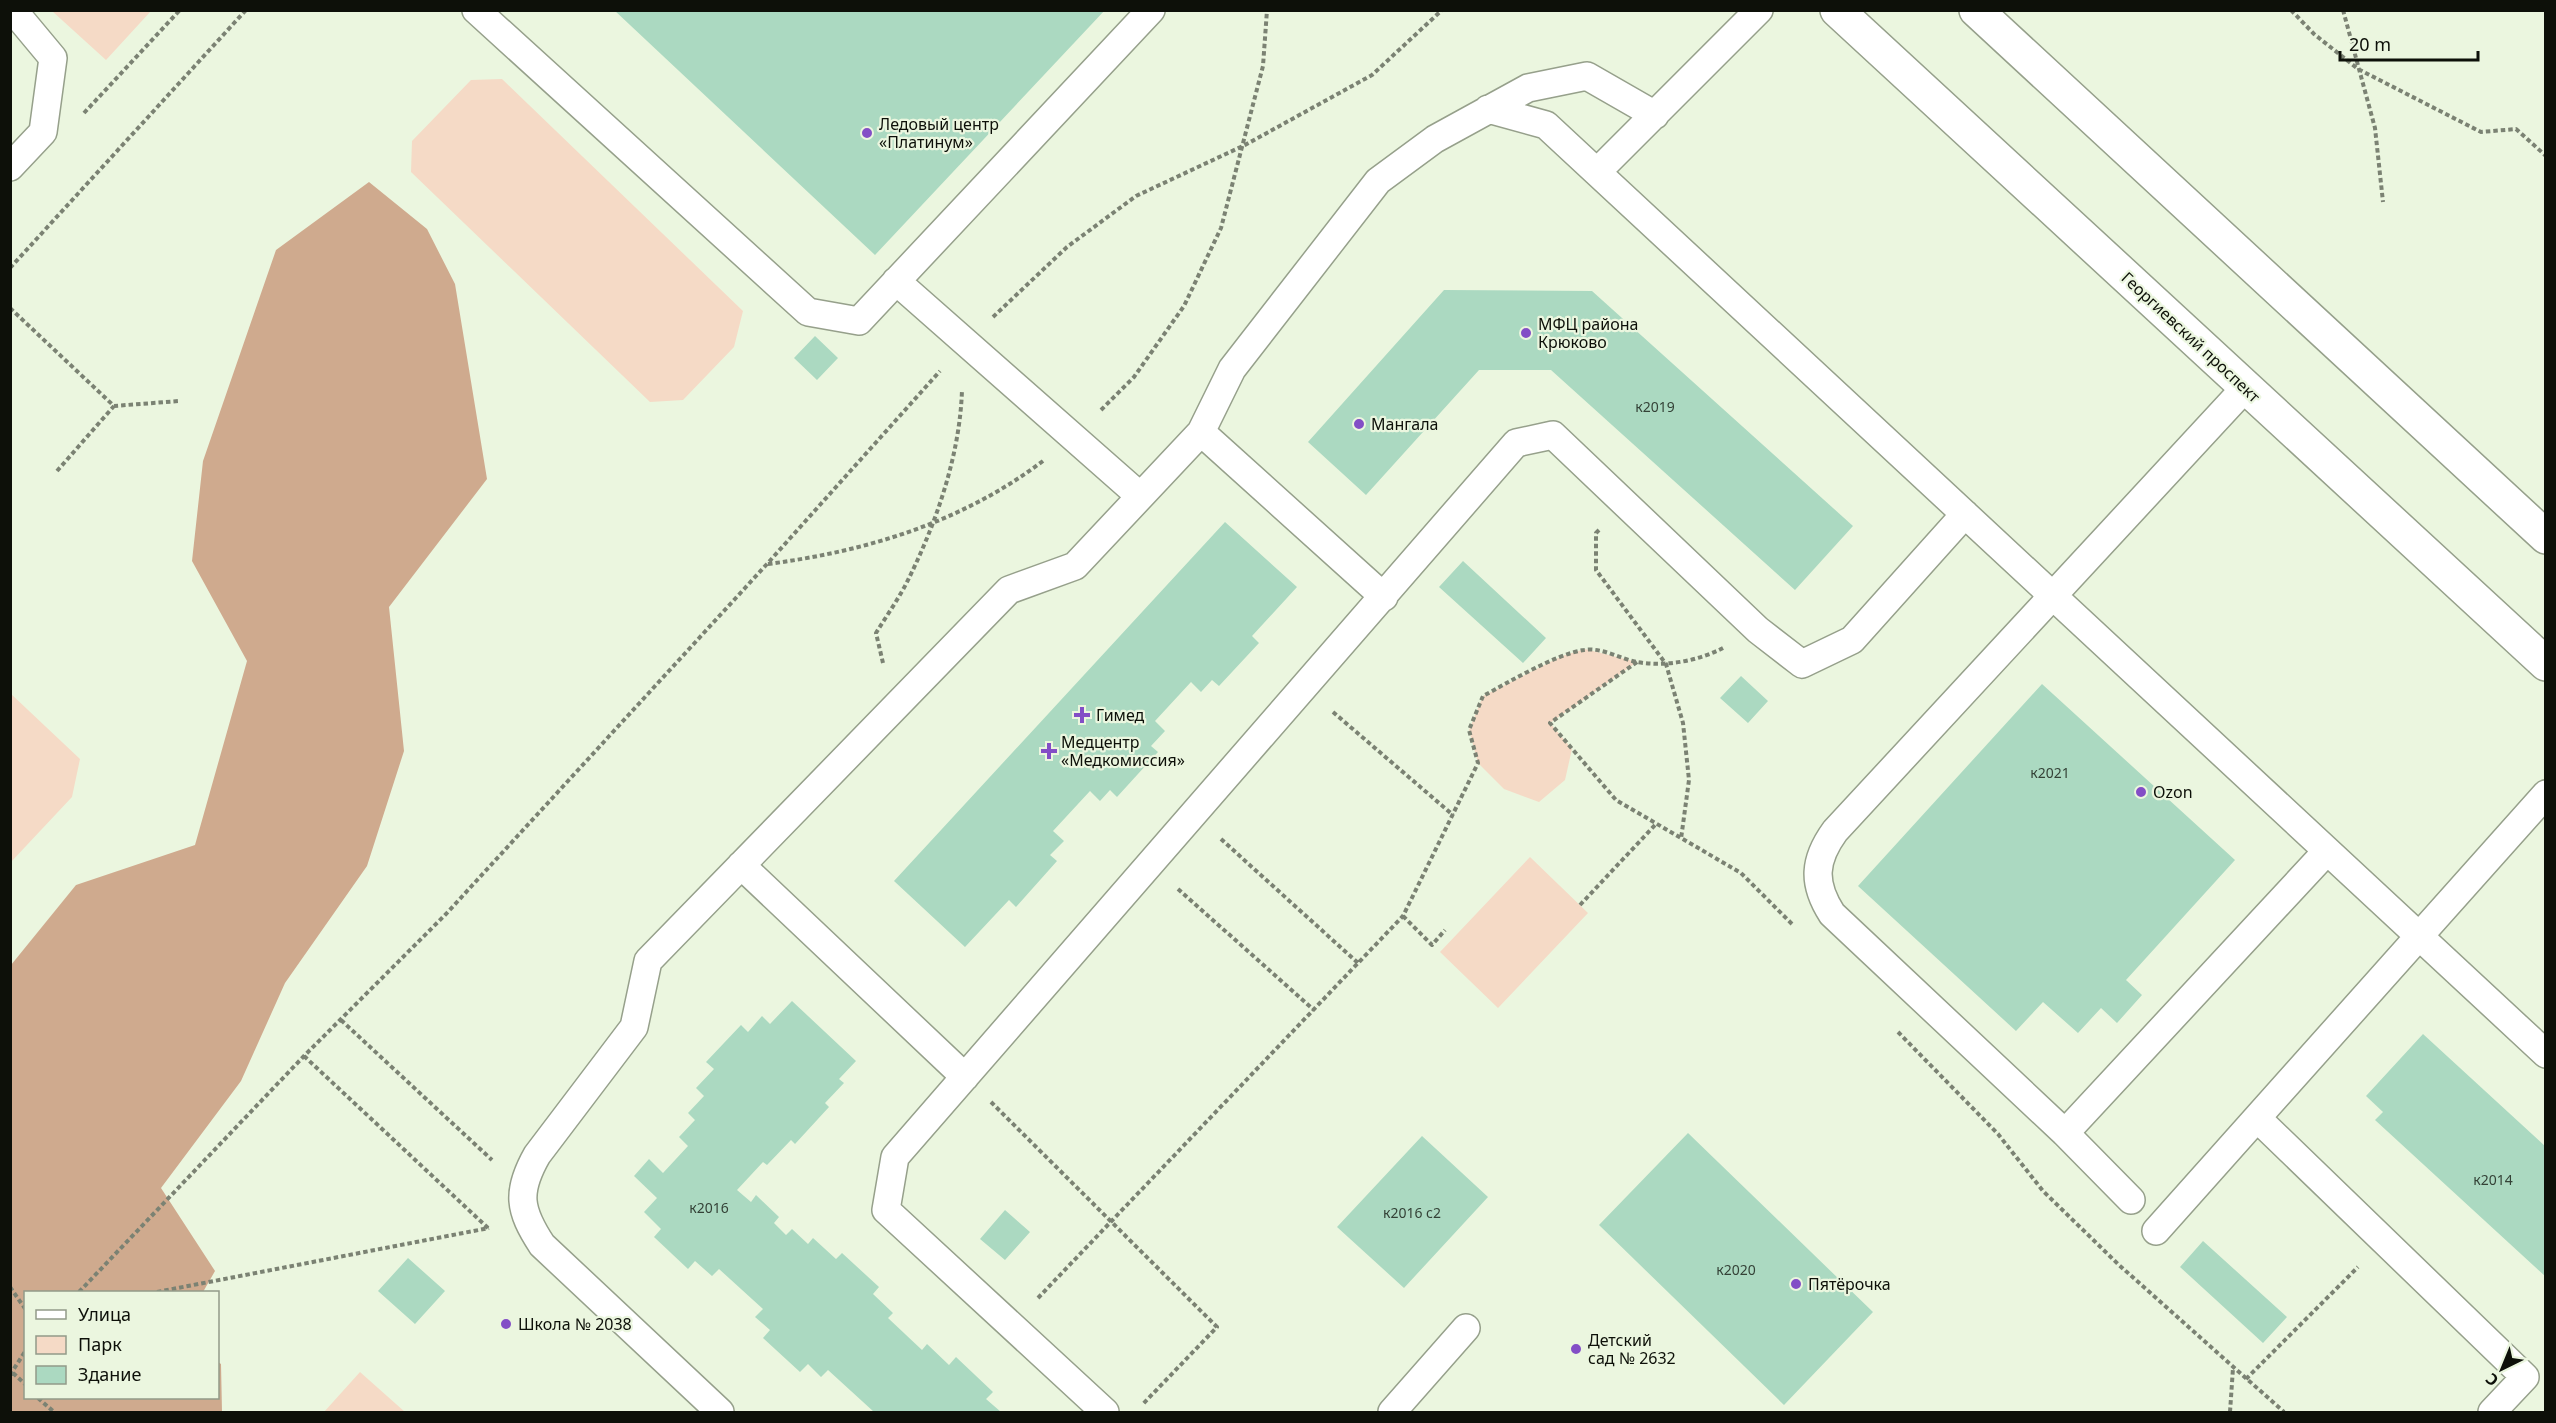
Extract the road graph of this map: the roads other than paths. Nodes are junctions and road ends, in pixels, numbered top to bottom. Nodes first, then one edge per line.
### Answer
1 (13, 10) edge
2 (476, 10) edge
3 (1151, 10) edge
4 (1759, 10) edge
5 (1837, 10) edge
6 (1976, 10) edge
7 (1488, 109) junction
8 (1655, 115) junction
9 (10, 167) edge
10 (1597, 172) junction
11 (896, 281) junction
12 (2246, 387) junction
13 (1200, 432) junction
14 (1140, 496) junction
15 (1965, 514) junction
16 (2546, 537) edge
17 (1384, 597) junction
18 (2053, 597) junction
19 (2546, 664) edge
20 (2546, 794) edge
21 (2327, 851) junction
22 (741, 865) junction
23 (2418, 936) junction
24 (2546, 1054) edge
25 (965, 1077) junction
26 (2258, 1119) junction
27 (2065, 1133) junction
28 (2131, 1200) dead end
29 (2156, 1231) dead end
30 (1466, 1328) dead end
31 (720, 1413) edge
32 (1105, 1413) edge
33 (1392, 1413) edge
34 (2492, 1413) edge

1 - 9 lane
2 - 11 lane
3 - 11 lane
4 - 8 lane
5 - 12 main road, Георгиевский проспект
6 - 16 main road
7 - 8 lane
7 - 10 lane
7 - 13 lane
8 - 10 lane
10 - 15 lane
11 - 14 lane
12 - 18 lane
12 - 19 main road, Георгиевский проспект
13 - 14 lane
13 - 17 lane
14 - 22 lane
15 - 17 lane
15 - 18 lane
17 - 25 lane
18 - 21 lane
18 - 27 lane
20 - 23 lane
21 - 23 lane
21 - 27 lane
22 - 25 lane
22 - 31 lane
23 - 24 lane
23 - 26 lane
25 - 32 lane
26 - 29 lane
26 - 34 lane
27 - 28 lane
30 - 33 lane

